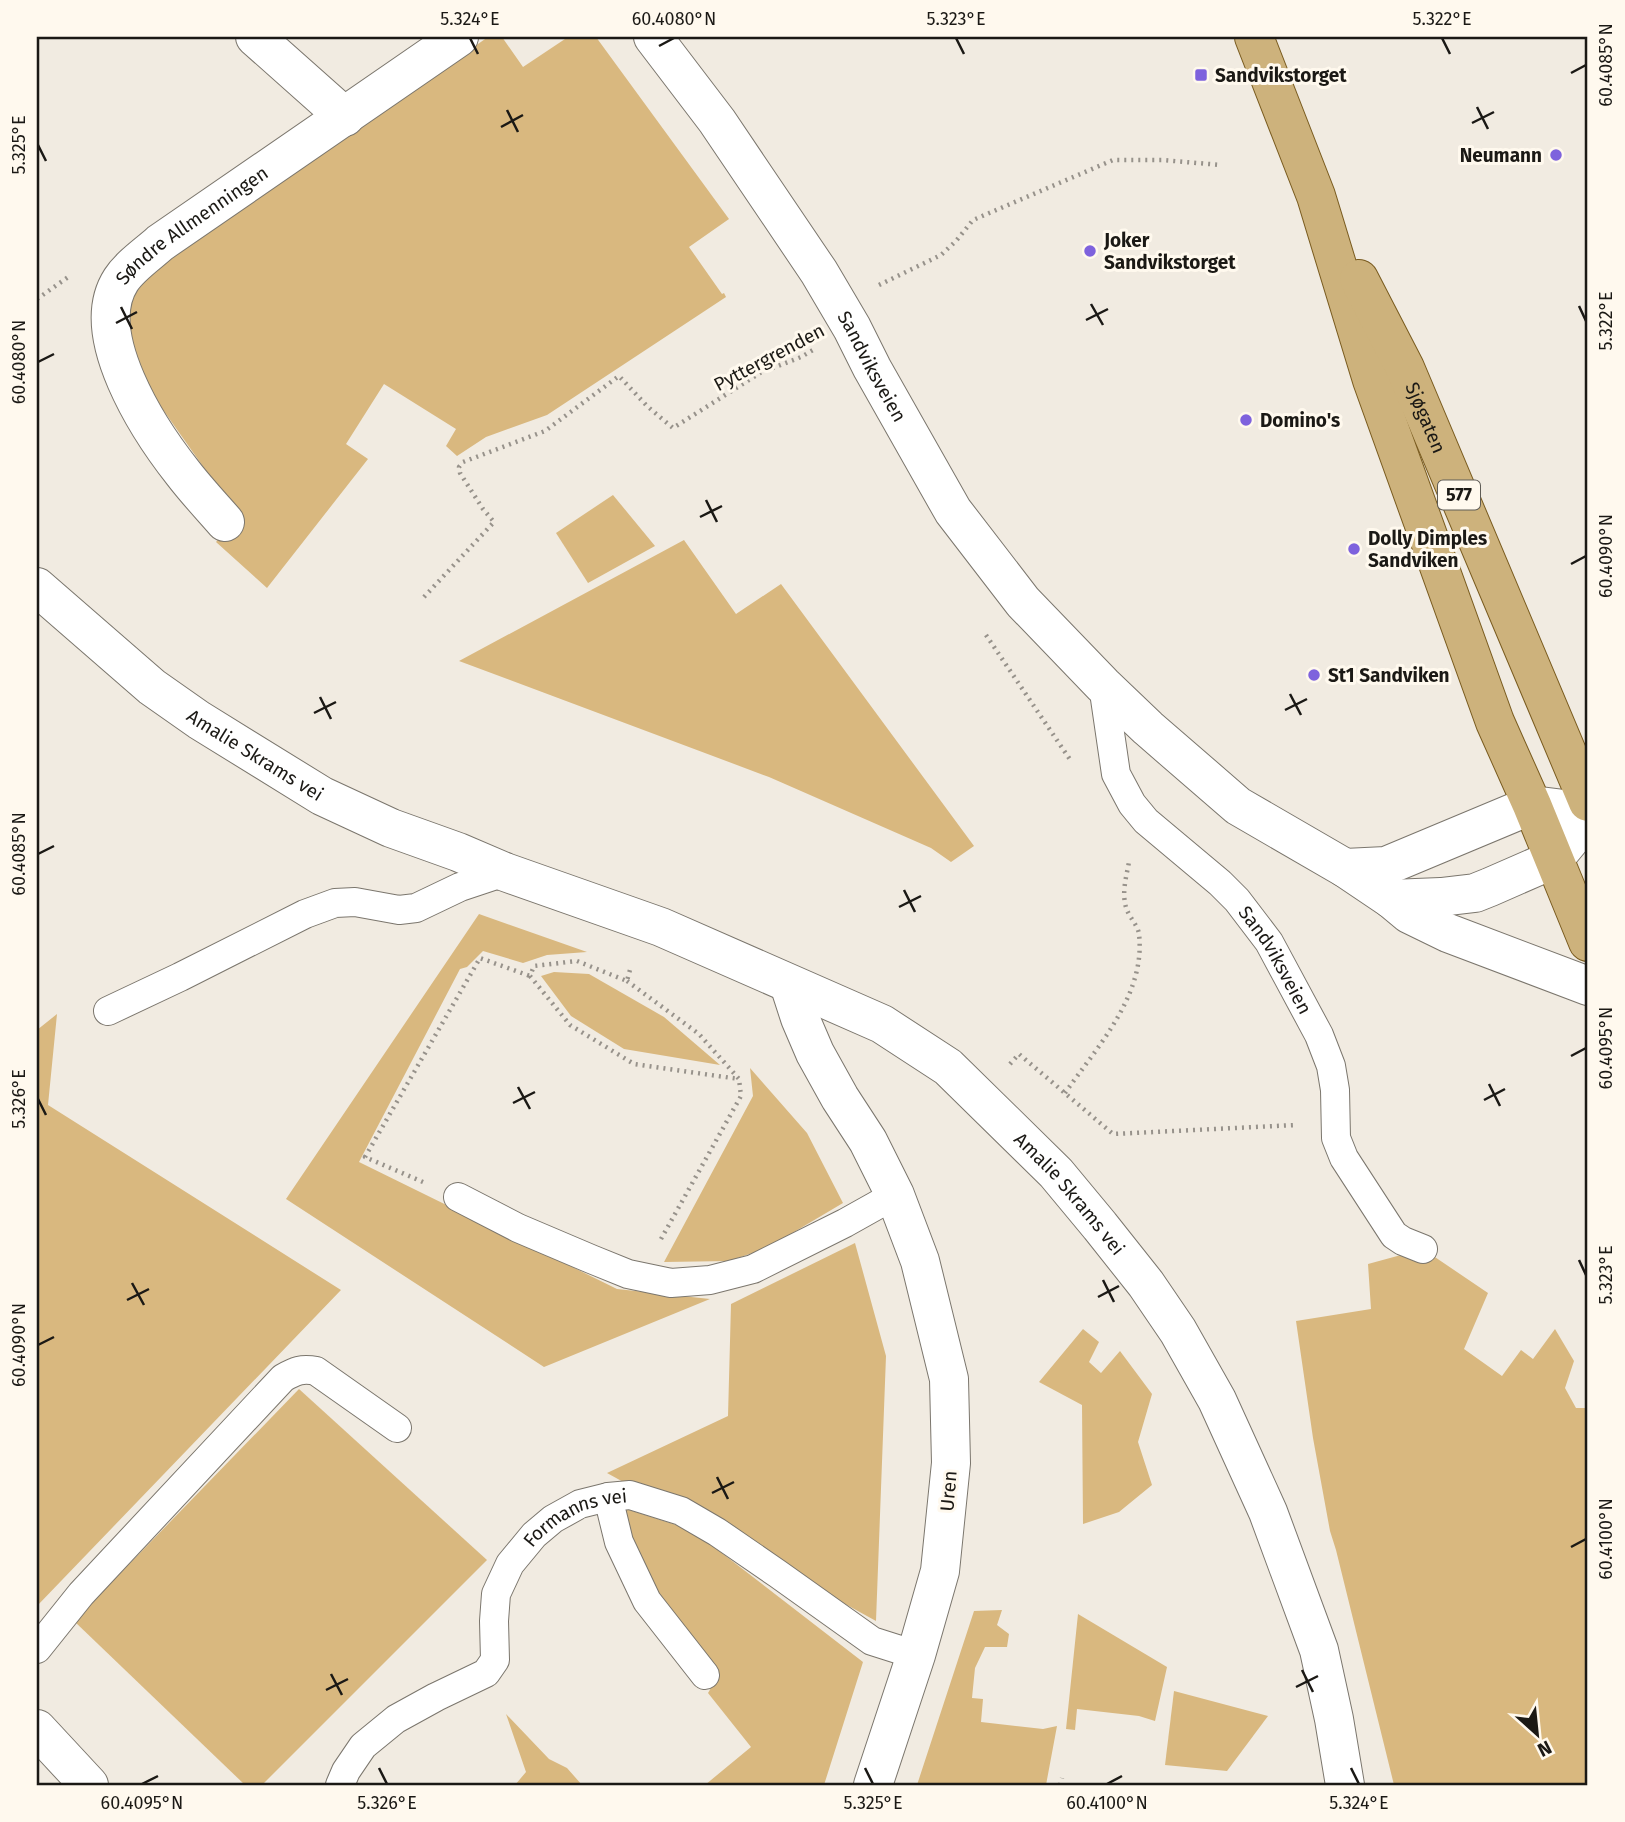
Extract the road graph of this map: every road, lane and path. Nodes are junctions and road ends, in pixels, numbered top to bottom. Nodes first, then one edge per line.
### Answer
1 (256, 37) edge
2 (459, 37) edge
3 (653, 37) edge
4 (1254, 37) edge
5 (345, 117) junction
6 (1221, 165) dead end
7 (1316, 196) junction
8 (879, 285) dead end
9 (852, 328) junction
10 (225, 522) dead end
11 (37, 587) edge
12 (424, 597) dead end
13 (980, 625) dead end
14 (1102, 685) junction
15 (1077, 770) dead end
16 (1588, 802) edge
17 (1532, 805) junction
18 (1588, 812) edge
19 (1588, 818) edge
20 (1554, 859) junction
21 (1129, 860) dead end
22 (1345, 868) junction
23 (505, 872) junction
24 (1391, 899) junction
25 (643, 921) junction
26 (1588, 942) edge
27 (530, 976) junction
28 (627, 981) junction
29 (789, 984) junction
30 (1588, 986) edge
31 (107, 1011) dead end
32 (1028, 1062) dead end
33 (739, 1079) junction
34 (1065, 1093) junction
35 (1336, 1122) junction
36 (895, 1195) junction
37 (458, 1198) joint
38 (1423, 1249) dead end
39 (640, 1277) junction
40 (397, 1428) dead end
41 (608, 1497) junction
42 (37, 1649) edge
43 (916, 1655) junction
44 (705, 1675) dead end
45 (37, 1729) edge
46 (1062, 1778) dead end
47 (89, 1785) edge
48 (340, 1785) edge
49 (873, 1785) edge
50 (1060, 1785) edge
51 (1345, 1785) edge

1 - 5 street
2 - 5 street, Søndre Allmenningen
3 - 9 street, Sandviksveien
4 - 7 main road, Sjøgaten / 577
5 - 10 street, Søndre Allmenningen
6 - 8 path
7 - 16 main road, Sjøgaten / 577
7 - 17 main road, Sjøgaten / 577
9 - 12 path, Pyttergrenden
9 - 14 street, Sandviksveien
11 - 23 street, Amalie Skrams vei
13 - 15 path
14 - 22 street, Sandviksveien
14 - 35 lane, Sandviksveien
17 - 18 street
17 - 20 main road, 577
17 - 22 street
19 - 20 street
20 - 24 street
20 - 26 main road, 577
21 - 34 path
22 - 24 street, Sandviksveien
23 - 25 street, Amalie Skrams vei
23 - 31 lane
24 - 30 street, Sandviksveien
25 - 28 path
25 - 29 street, Amalie Skrams vei
27 - 28 path
27 - 33 path
27 - 37 path
28 - 33 path
29 - 36 street, Uren
29 - 51 street, Amalie Skrams vei
32 - 34 path
33 - 39 path
34 - 35 path
35 - 38 lane, Sandviksveien
36 - 39 lane
36 - 43 street, Uren
37 - 39 lane
40 - 42 lane
41 - 43 lane, Formanns vei
41 - 44 lane
41 - 48 lane, Formanns vei
43 - 49 street, Uren
45 - 47 street
46 - 50 path

